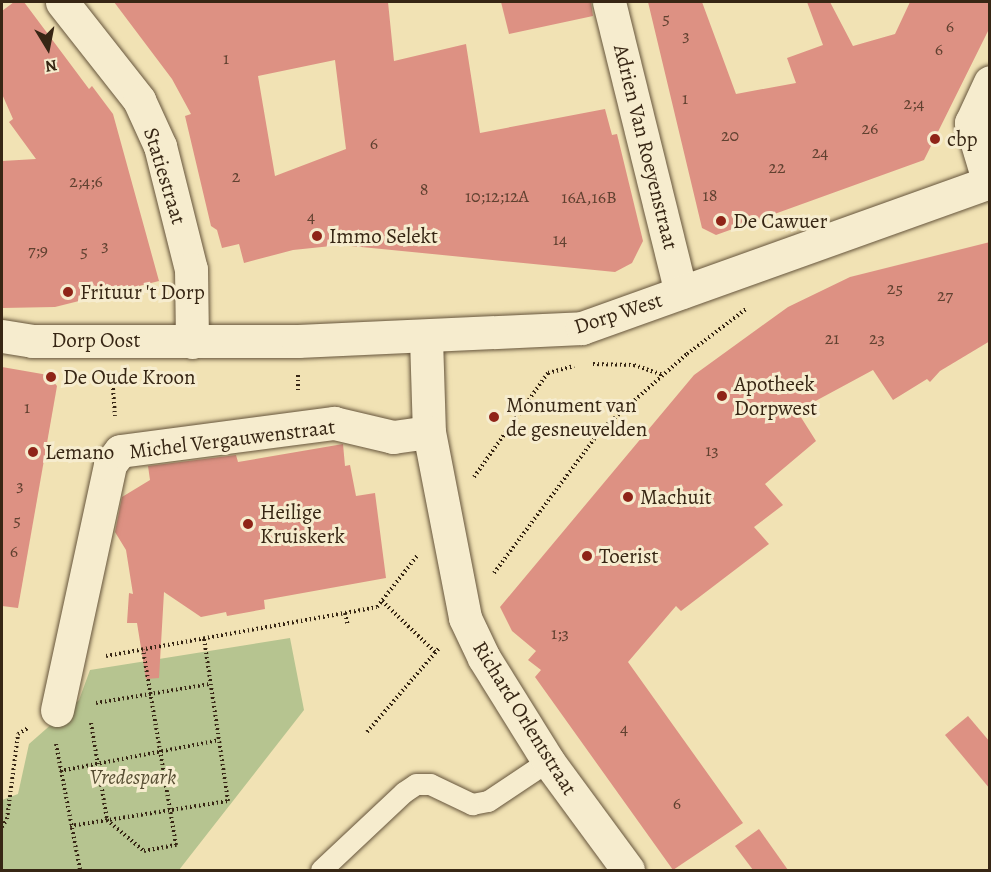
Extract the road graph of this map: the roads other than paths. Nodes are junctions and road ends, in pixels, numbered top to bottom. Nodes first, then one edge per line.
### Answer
1 (62, 2) edge
2 (609, 2) edge
3 (990, 82) edge
4 (989, 183) edge
5 (681, 292) junction
6 (2, 336) edge
7 (426, 338) junction
8 (192, 342) junction
9 (429, 432) junction
10 (72, 707) road end
11 (548, 761) junction
12 (321, 870) edge
13 (628, 870) edge

1 - 8 street, Statiestraat
2 - 5 street, Adrien Van Roeyenstraat
3 - 4 street
4 - 5 street, Dorp West
5 - 7 street, Dorp West
6 - 8 street, Dorp Oost
7 - 8 street, Dorp West
7 - 9 street, Richard Orlentstraat
9 - 10 street, Michel Vergauwenstraat
9 - 11 street, Richard Orlentstraat
11 - 12 lane
11 - 13 street, Richard Orlentstraat

